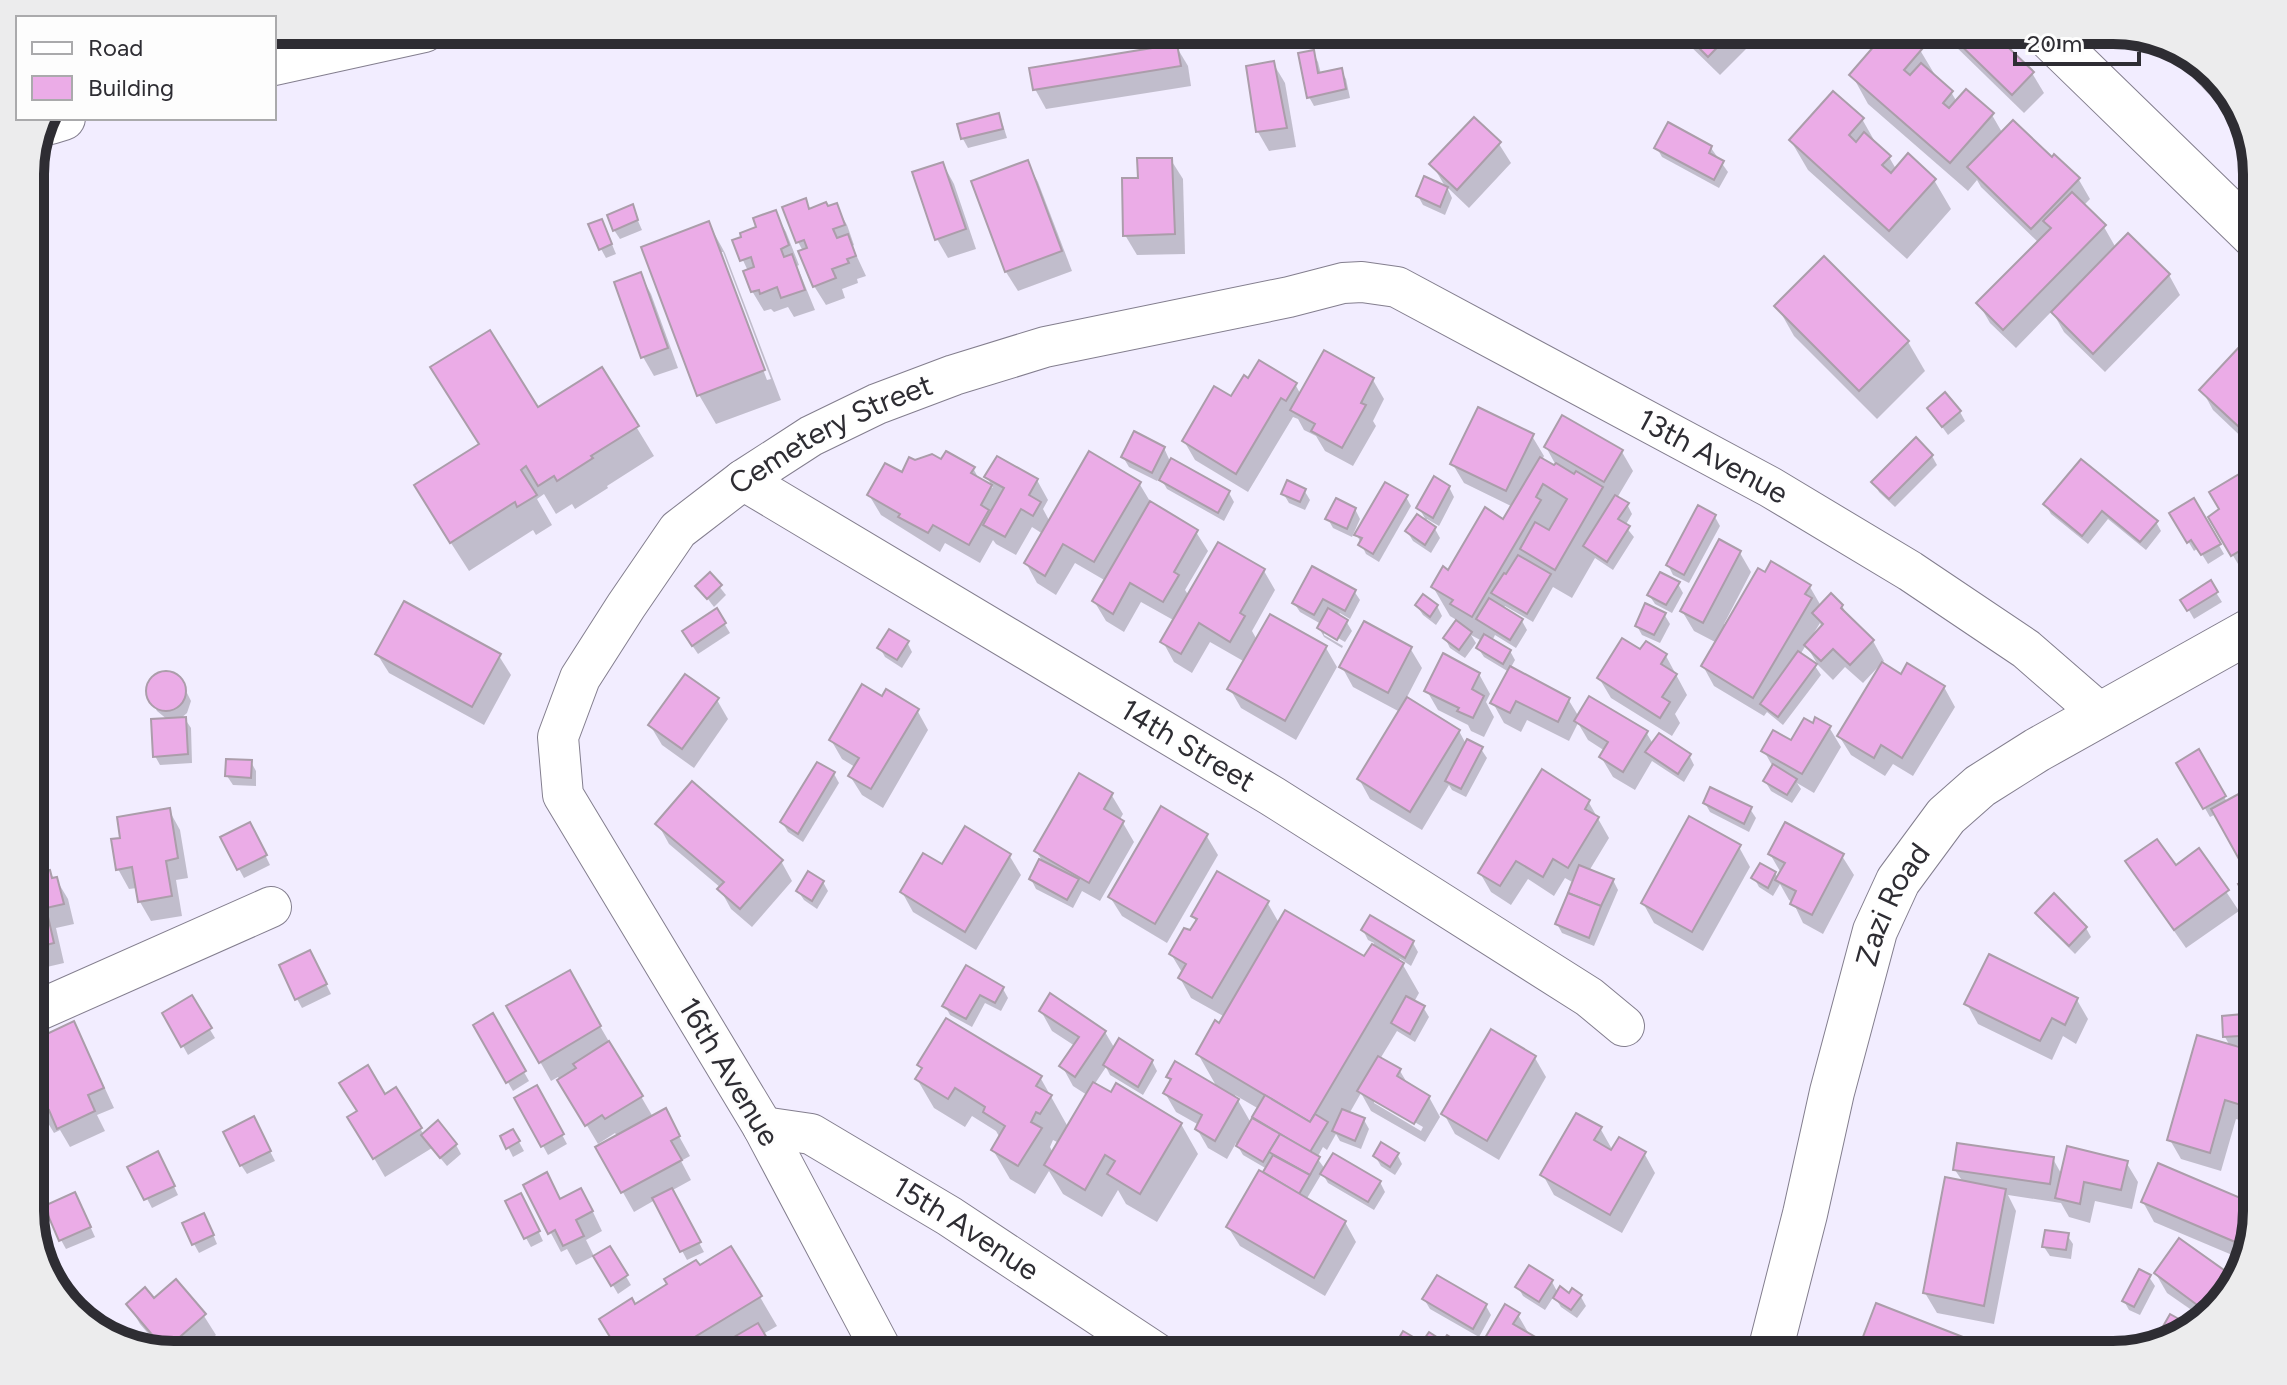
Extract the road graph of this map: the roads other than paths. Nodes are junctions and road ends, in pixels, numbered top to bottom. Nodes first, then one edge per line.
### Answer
1 (360, 44) edge
2 (2056, 44) edge
3 (276, 63) edge
4 (2243, 225) edge
5 (1289, 297) joint
6 (743, 480) junction
7 (2243, 635) edge
8 (2102, 715) junction
9 (563, 795) joint
10 (271, 907) dead end
11 (44, 1008) edge
12 (1624, 1026) dead end
13 (763, 1127) junction
14 (877, 1341) edge
15 (1138, 1341) edge
16 (1773, 1341) edge

1 - 3 street
2 - 4 street
5 - 6 street, Cemetery Street
5 - 8 street, 13th Avenue
6 - 9 street, Cemetery Street
6 - 12 street, 14th Street
7 - 8 street, Zazi Road
8 - 16 street, Zazi Road
9 - 13 street, 16th Avenue
10 - 11 street
13 - 14 street, 16th Avenue
13 - 15 street, 15th Avenue

